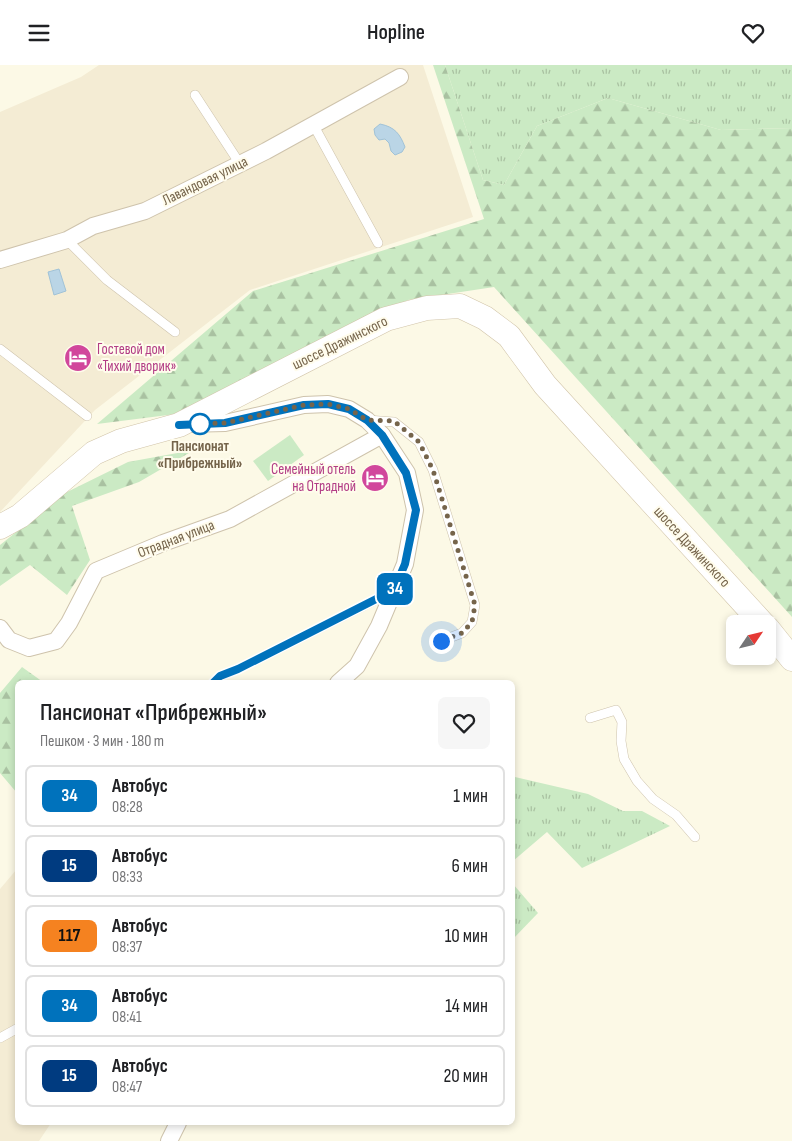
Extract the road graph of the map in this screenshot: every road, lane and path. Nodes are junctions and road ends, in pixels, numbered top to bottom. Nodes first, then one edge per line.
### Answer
1 (400, 77) dead end
2 (195, 95) dead end
3 (314, 126) junction
4 (240, 164) junction
5 (67, 240) junction
6 (378, 243) dead end
7 (0, 260) edge
8 (175, 332) dead end
9 (0, 349) edge
10 (87, 417) dead end
11 (367, 420) junction
12 (179, 425) junction
13 (382, 435) junction
14 (0, 527) edge
15 (394, 590) junction
16 (755, 615) edge
17 (0, 627) edge
18 (776, 639) edge
19 (441, 641) dead end
20 (792, 659) edge
21 (216, 680) edge
22 (344, 680) edge
23 (590, 718) dead end
24 (695, 837) dead end
25 (15, 1030) edge
26 (0, 1038) edge
27 (177, 1125) edge
28 (169, 1141) edge

1 - 3 street, Лавандовая улица
2 - 4 lane
3 - 4 street, Лавандовая улица
3 - 6 lane
4 - 5 street, Лавандовая улица
5 - 7 street, Лавандовая улица
5 - 8 lane
9 - 10 lane
11 - 12 street
11 - 13 street
11 - 19 lane
12 - 14 main road, шоссе Дражинского
12 - 16 main road, шоссе Дражинского
13 - 15 street
13 - 17 street, Отрадная улица
15 - 21 lane
15 - 22 street
18 - 20 main road
23 - 24 lane
25 - 26 lane
27 - 28 street

